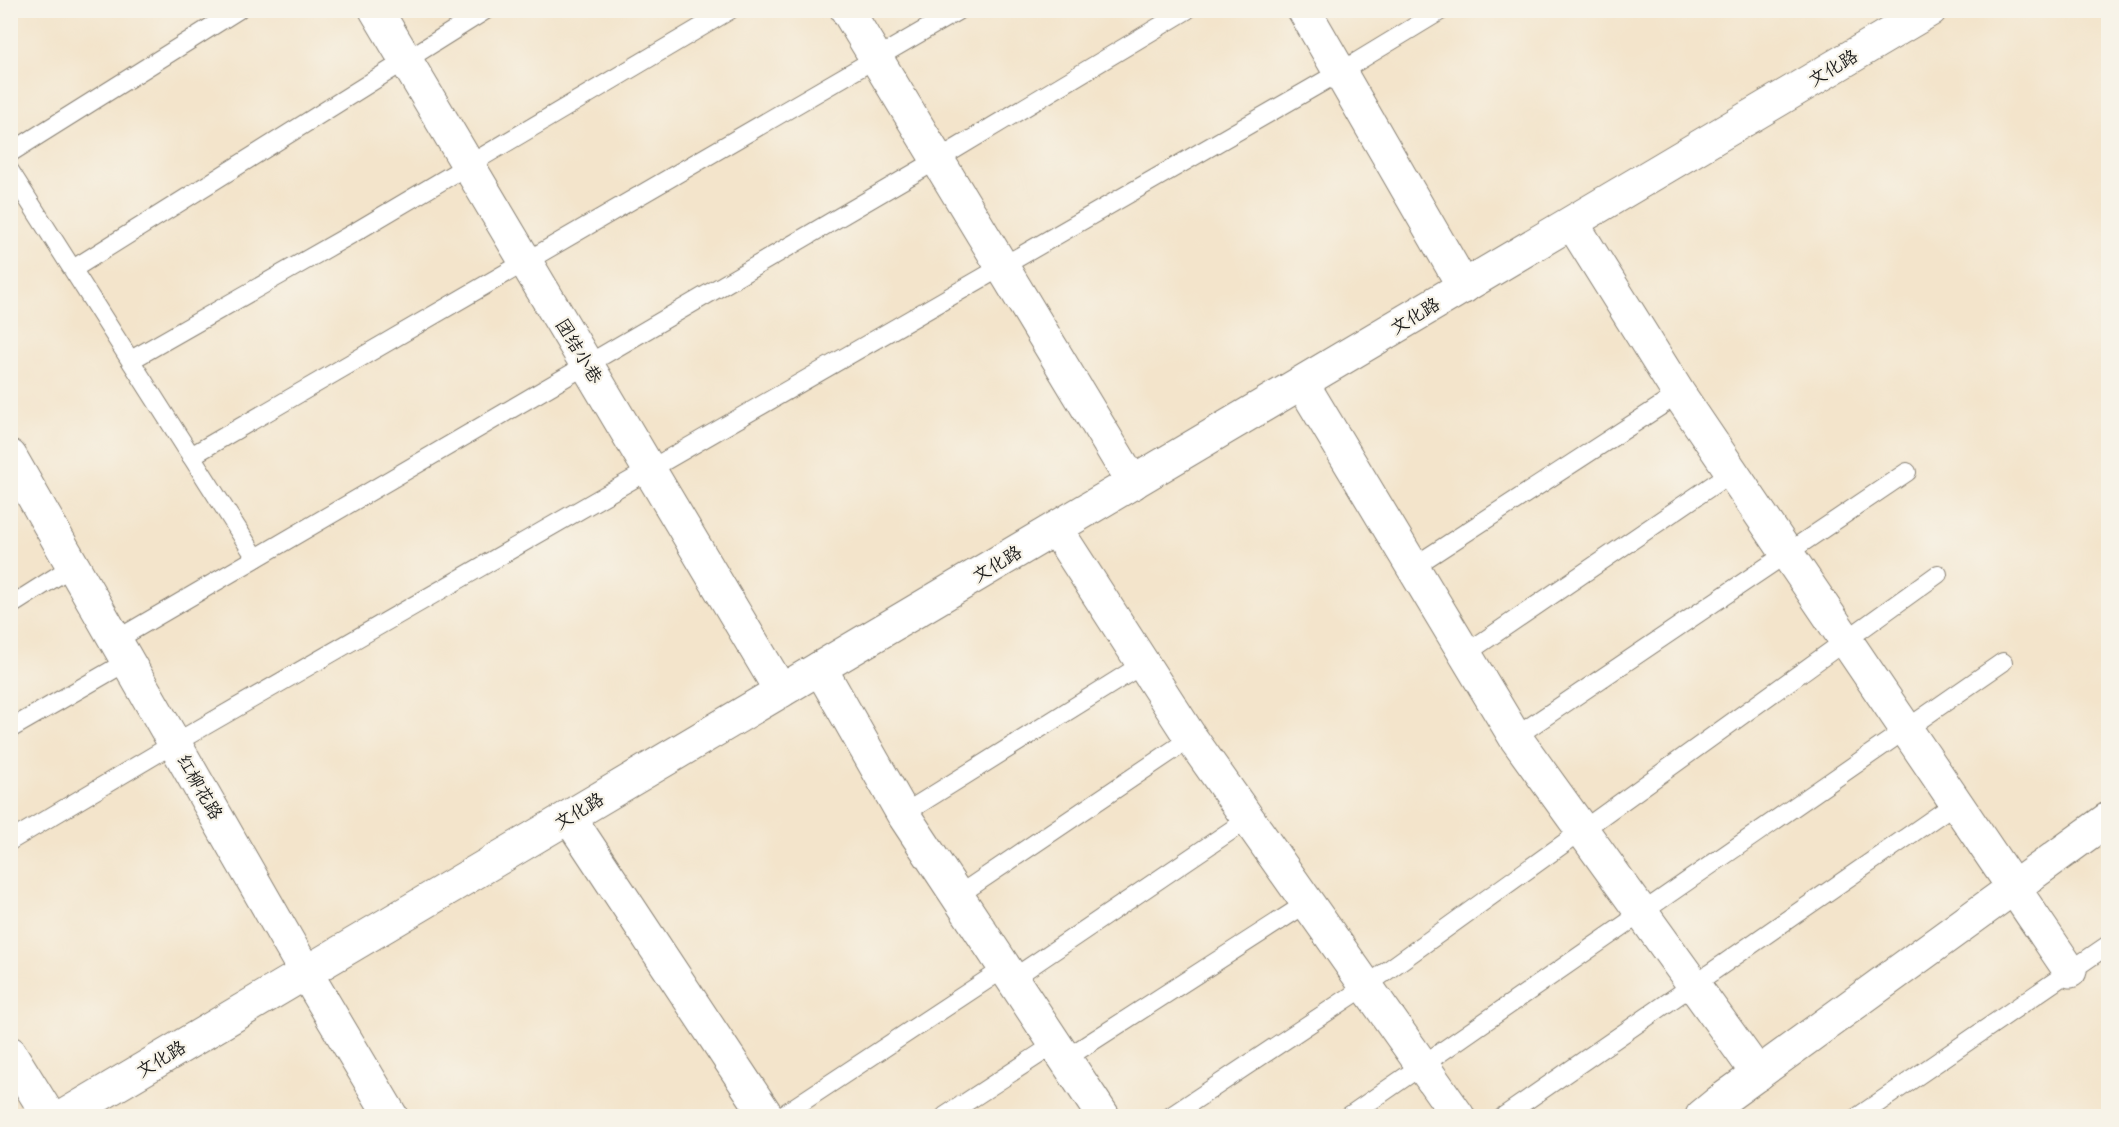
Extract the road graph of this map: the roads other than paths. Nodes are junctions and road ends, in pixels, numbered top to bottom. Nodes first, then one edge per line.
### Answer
1 (238, 10) edge
2 (376, 10) edge
3 (486, 10) edge
4 (730, 10) edge
5 (847, 10) edge
6 (959, 10) edge
7 (1187, 10) edge
8 (1304, 10) edge
9 (1442, 10) edge
10 (1930, 10) edge
11 (876, 59) junction
12 (406, 61) junction
13 (1340, 72) junction
14 (10, 153) edge
15 (938, 160) junction
16 (468, 165) junction
17 (12, 178) edge
18 (1572, 223) junction
19 (526, 263) junction
20 (1001, 267) junction
21 (73, 269) junction
22 (1464, 287) junction
23 (131, 360) junction
24 (587, 365) junction
25 (1302, 383) junction
26 (1679, 394) junction
27 (10, 456) edge
28 (191, 456) junction
29 (649, 470) junction
30 (1732, 472) junction
31 (1907, 472) dead end
32 (1132, 483) junction
33 (1056, 529) junction
34 (1787, 553) junction
35 (256, 558) junction
36 (73, 566) junction
37 (1413, 567) junction
38 (1938, 574) dead end
39 (10, 606) edge
40 (1846, 641) junction
41 (122, 651) junction
42 (1465, 654) junction
43 (2003, 662) dead end
44 (1143, 664) junction
45 (819, 668) junction
46 (781, 691) junction
47 (10, 729) edge
48 (1906, 729) junction
49 (1515, 737) junction
50 (1191, 738) junction
51 (175, 743) junction
52 (1956, 802) junction
53 (903, 814) junction
54 (569, 817) junction
55 (1248, 819) junction
56 (2109, 819) edge
57 (1582, 830) junction
58 (10, 841) edge
59 (2014, 888) junction
60 (957, 896) junction
61 (1307, 903) junction
62 (1642, 913) junction
63 (2109, 945) edge
64 (2070, 971) junction
65 (306, 973) junction
66 (1008, 973) junction
67 (1694, 985) junction
68 (1366, 986) junction
69 (1060, 1052) junction
70 (10, 1053) edge
71 (1422, 1066) junction
72 (1758, 1074) junction
73 (1717, 1112) edge
74 (49, 1116) edge
75 (64, 1116) edge
76 (390, 1116) edge
77 (767, 1116) edge
78 (781, 1116) edge
79 (945, 1116) edge
80 (1103, 1116) edge
81 (1172, 1116) edge
82 (1349, 1116) edge
83 (1458, 1116) edge
84 (1504, 1116) edge
85 (1859, 1116) edge

1 - 14 lane
2 - 12 street, 团结小巷
3 - 12 lane
4 - 16 lane
5 - 11 street
6 - 11 lane
7 - 15 lane
8 - 13 street
9 - 13 lane
10 - 18 street, 文化路
11 - 15 street
11 - 19 lane
12 - 16 street, 团结小巷
12 - 21 lane
13 - 20 lane
13 - 22 street
15 - 20 street
15 - 24 lane
16 - 19 street, 团结小巷
16 - 23 lane
17 - 21 lane
18 - 22 street, 文化路
18 - 26 street
19 - 24 street, 团结小巷
19 - 28 lane
20 - 29 lane
20 - 32 street
21 - 23 lane
22 - 25 street, 文化路
23 - 28 lane
24 - 29 street, 团结小巷
24 - 35 lane
25 - 32 street, 文化路
25 - 37 street
26 - 30 street
26 - 37 lane
27 - 36 street, 红柳花路
28 - 35 lane
29 - 46 street, 团结小巷
29 - 51 lane
30 - 34 street
30 - 42 lane
31 - 34 lane
32 - 33 street, 文化路
33 - 44 street
33 - 45 street, 文化路
34 - 40 street
34 - 49 lane
35 - 41 lane
36 - 39 lane
36 - 41 street, 红柳花路
37 - 42 street
38 - 40 lane
40 - 48 street
40 - 57 lane
41 - 47 lane
41 - 51 street, 红柳花路
42 - 49 street
43 - 48 lane
44 - 50 street
44 - 53 lane
45 - 46 street, 文化路
45 - 53 street
46 - 54 street, 文化路
48 - 52 street
48 - 62 lane
49 - 57 street
50 - 55 street
50 - 60 lane
51 - 58 lane
51 - 65 street, 红柳花路
52 - 59 street
52 - 67 lane
53 - 60 street
54 - 65 street, 文化路
54 - 77 street
55 - 61 street
55 - 66 lane
56 - 59 street
57 - 62 street
57 - 68 lane
59 - 64 street
59 - 72 street
60 - 66 street
61 - 68 street
61 - 69 lane
62 - 67 street
62 - 71 lane
63 - 64 lane
64 - 85 lane
65 - 75 street, 文化路
65 - 76 street, 红柳花路
66 - 69 street
66 - 78 lane
67 - 72 street
67 - 84 lane
68 - 71 street
68 - 81 lane
69 - 79 lane
69 - 80 street
70 - 74 street
71 - 82 lane
71 - 83 street
72 - 73 street

